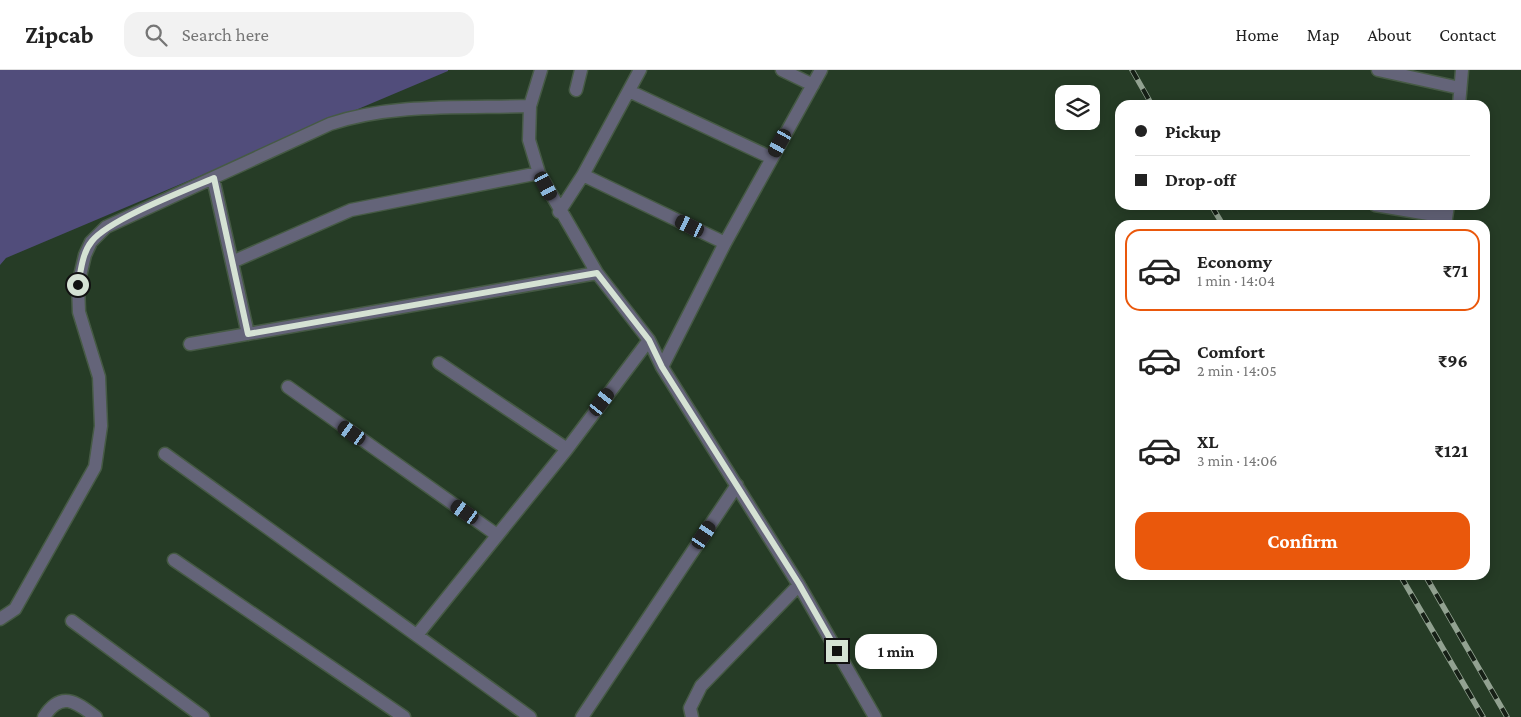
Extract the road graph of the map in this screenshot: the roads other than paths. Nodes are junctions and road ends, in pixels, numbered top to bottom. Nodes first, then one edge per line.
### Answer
1 (542, 70) edge
2 (581, 70) edge
3 (640, 70) edge
4 (782, 70) edge
5 (821, 70) edge
6 (1378, 70) edge
7 (1462, 70) edge
8 (813, 85) junction
9 (1460, 88) junction
10 (576, 90) dead end
11 (629, 90) junction
12 (1459, 100) edge
13 (530, 106) junction
14 (772, 158) junction
15 (539, 173) junction
16 (583, 174) junction
17 (214, 178) junction
18 (1407, 210) edge
19 (560, 212) junction
20 (1446, 216) edge
21 (726, 243) junction
22 (232, 262) junction
23 (597, 273) junction
24 (248, 334) junction
25 (649, 340) junction
26 (190, 344) dead end
27 (440, 363) dead end
28 (662, 367) junction
29 (288, 387) dead end
30 (567, 449) junction
31 (165, 454) dead end
32 (738, 485) junction
33 (497, 535) junction
34 (174, 560) dead end
35 (799, 584) junction
36 (0, 619) edge
37 (72, 620) dead end
38 (417, 635) junction
39 (44, 717) edge
40 (96, 717) edge
41 (203, 717) edge
42 (404, 717) edge
43 (530, 717) edge
44 (582, 717) edge
45 (692, 717) edge
46 (875, 717) edge

1 - 13 street
2 - 10 street
3 - 11 street
4 - 8 street
5 - 8 street
6 - 9 street
7 - 9 street
8 - 14 street
9 - 12 street
11 - 14 street
11 - 16 street
13 - 15 street
13 - 17 street
14 - 21 street
15 - 19 street
15 - 22 street
16 - 19 street
16 - 21 street
17 - 22 street
17 - 36 street
18 - 20 street
19 - 23 street
21 - 28 street
22 - 24 street
23 - 24 street
23 - 25 street
24 - 26 street
25 - 28 street
25 - 30 street
27 - 30 street
28 - 32 street
29 - 33 street
30 - 33 street
31 - 38 street
32 - 35 street
32 - 44 street
33 - 38 street
34 - 42 street
35 - 45 street
35 - 46 street
37 - 41 street
38 - 43 street
39 - 40 street

